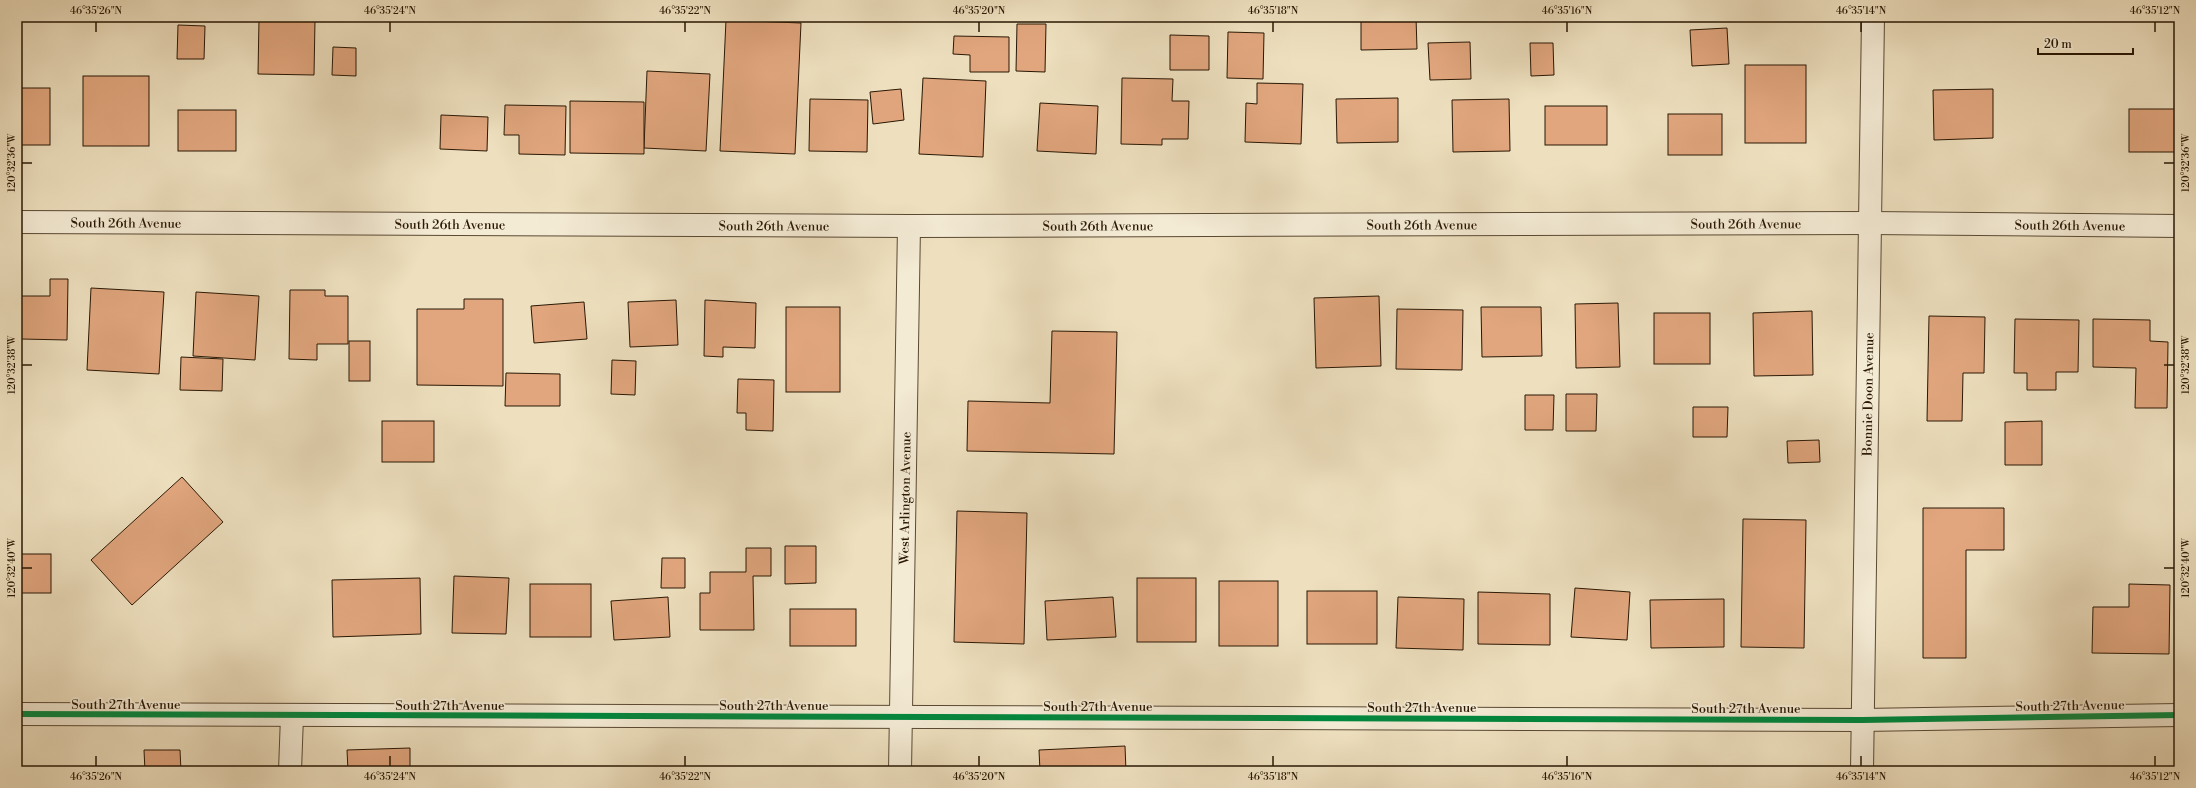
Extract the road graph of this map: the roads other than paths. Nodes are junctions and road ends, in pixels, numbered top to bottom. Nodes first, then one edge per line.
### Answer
1 (1873, 17) edge
2 (17, 222) edge
3 (1870, 223) junction
4 (909, 226) junction
5 (2179, 226) edge
6 (17, 714) edge
7 (2179, 715) edge
8 (292, 716) junction
9 (901, 716) junction
10 (1862, 720) junction
11 (290, 771) edge
12 (900, 771) edge
13 (1862, 771) edge

1 - 3 street, Bonnie Doon Avenue
2 - 4 street, South 26th Avenue
3 - 4 street, South 26th Avenue
3 - 5 street, South 26th Avenue
3 - 10 street, Bonnie Doon Avenue
4 - 9 street, West Arlington Avenue
6 - 8 street, South 27th Avenue
7 - 10 street, South 27th Avenue
8 - 9 street, South 27th Avenue
8 - 11 street
9 - 10 street, South 27th Avenue
9 - 12 street, West Arlington Avenue
10 - 13 street, Bonnie Doon Avenue

